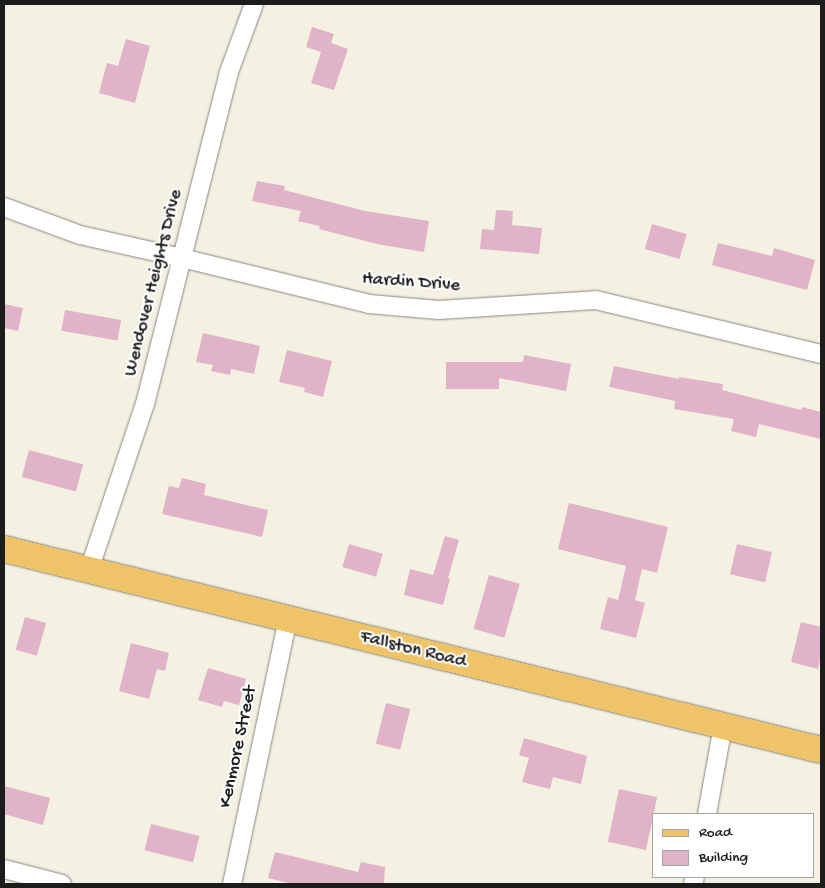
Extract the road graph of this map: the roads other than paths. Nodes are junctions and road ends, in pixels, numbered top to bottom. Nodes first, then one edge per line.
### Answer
1 (254, 4) edge
2 (4, 207) edge
3 (182, 258) junction
4 (821, 354) edge
5 (4, 549) edge
6 (89, 570) junction
7 (288, 619) junction
8 (723, 726) junction
9 (821, 750) edge
10 (706, 813) edge
11 (4, 869) edge
12 (62, 884) edge
13 (232, 884) edge

1 - 3 street, Wendover Heights Drive
2 - 3 street, Hardin Drive
3 - 4 street, Hardin Drive
3 - 6 street, Wendover Heights Drive
5 - 6 main road, Fallston Road
6 - 7 main road, Fallston Road
7 - 8 main road, Fallston Road
7 - 13 street, Kenmore Street
8 - 9 main road, Fallston Road
8 - 10 street
11 - 12 street

